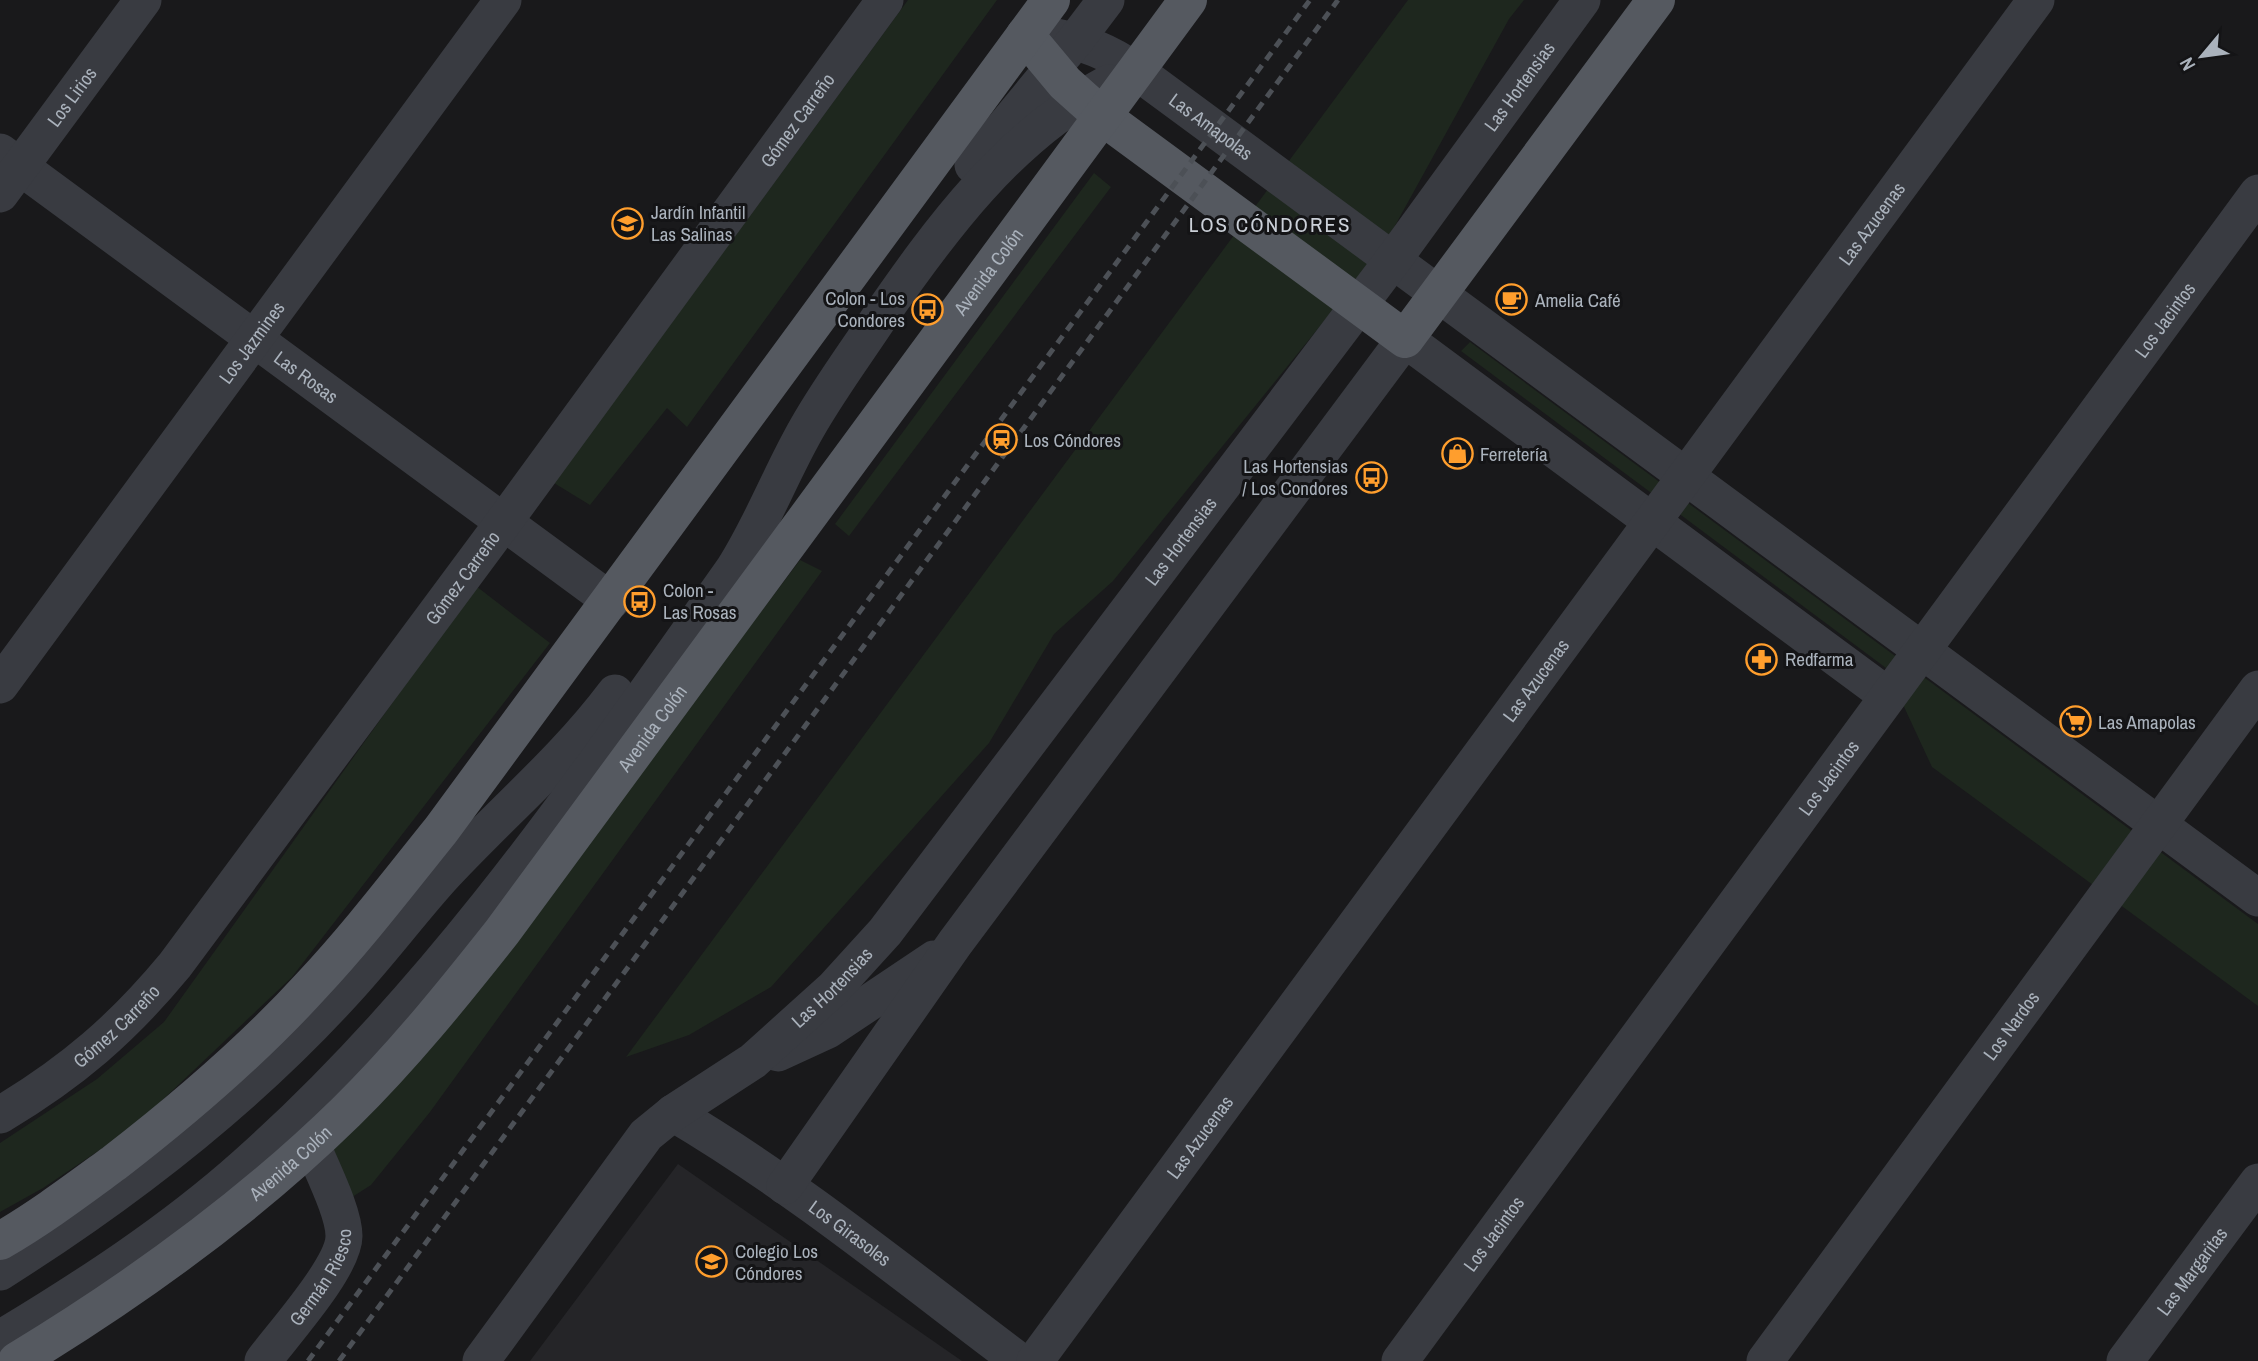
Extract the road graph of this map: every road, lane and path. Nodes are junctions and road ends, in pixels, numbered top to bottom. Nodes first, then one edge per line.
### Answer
1 (143, 0) edge
2 (503, 0) edge
3 (885, 0) edge
4 (1051, 0) edge
5 (1106, 0) edge
6 (1188, 0) edge
7 (1582, 0) edge
8 (1657, 0) edge
9 (2036, 0) edge
10 (1026, 35) junction
11 (1064, 55) junction
12 (1136, 71) junction
13 (1092, 108) junction
14 (7, 171) edge
15 (2258, 193) edge
16 (1392, 260) junction
17 (1439, 293) junction
18 (1358, 304) junction
19 (254, 339) junction
20 (1405, 339) junction
21 (1686, 476) junction
22 (1651, 522) junction
23 (503, 523) junction
24 (611, 601) junction
25 (1922, 650) junction
26 (0, 685) edge
27 (2258, 690) edge
28 (1888, 696) junction
29 (2159, 825) junction
30 (2258, 898) edge
31 (955, 943) junction
32 (753, 1061) junction
33 (673, 1113) junction
34 (0, 1115) edge
35 (312, 1144) junction
36 (2258, 1182) edge
37 (786, 1186) junction
38 (0, 1241) edge
39 (0, 1272) edge
40 (0, 1339) edge
41 (17, 1361) edge
42 (263, 1361) edge
43 (481, 1361) edge
44 (1019, 1361) edge
45 (1035, 1361) edge
46 (1400, 1361) edge
47 (1765, 1361) edge
48 (2125, 1361) edge

1 - 14 street, Los Lirios
2 - 19 street, Los Jazmines
3 - 23 street, Gómez Carreño
4 - 10 main road
5 - 11 street
6 - 12 main road, Avenida Colón
7 - 16 street, Las Hortensias
8 - 17 main road, Las Hortensias
9 - 21 street, Las Azucenas
10 - 11 main road
10 - 24 main road
11 - 12 street, Las Amapolas
11 - 13 main road
11 - 39 street
12 - 13 main road, Avenida Colón
12 - 16 street, Las Amapolas
13 - 18 main road
13 - 35 main road, Avenida Colón
13 - 40 street
14 - 19 street, Las Rosas
15 - 25 street, Los Jacintos
16 - 17 street, Las Amapolas
16 - 18 street, Las Hortensias
17 - 20 main road, Las Hortensias
17 - 21 street, Las Amapolas
18 - 20 main road
18 - 32 street, Las Hortensias
19 - 23 street, Las Rosas
19 - 26 street, Los Jazmines
20 - 22 street
20 - 31 street, Las Hortensias
21 - 22 street, Las Azucenas
21 - 25 street, Las Amapolas
22 - 28 street
22 - 45 street, Las Azucenas
23 - 24 street, Las Rosas
23 - 34 street, Gómez Carreño
24 - 38 main road
25 - 28 street, Los Jacintos
25 - 29 street, Las Amapolas
27 - 29 street, Los Nardos
28 - 46 street, Los Jacintos
29 - 30 street, Las Amapolas
29 - 47 street, Los Nardos
31 - 32 street, Las Hortensias
31 - 37 street, Las Hortensias
32 - 33 street, Las Hortensias
33 - 37 street, Los Girasoles
33 - 43 street, Las Hortensias
35 - 41 main road, Avenida Colón
35 - 42 street, Germán Riesco
36 - 48 street, Las Margaritas
37 - 44 street, Los Girasoles

